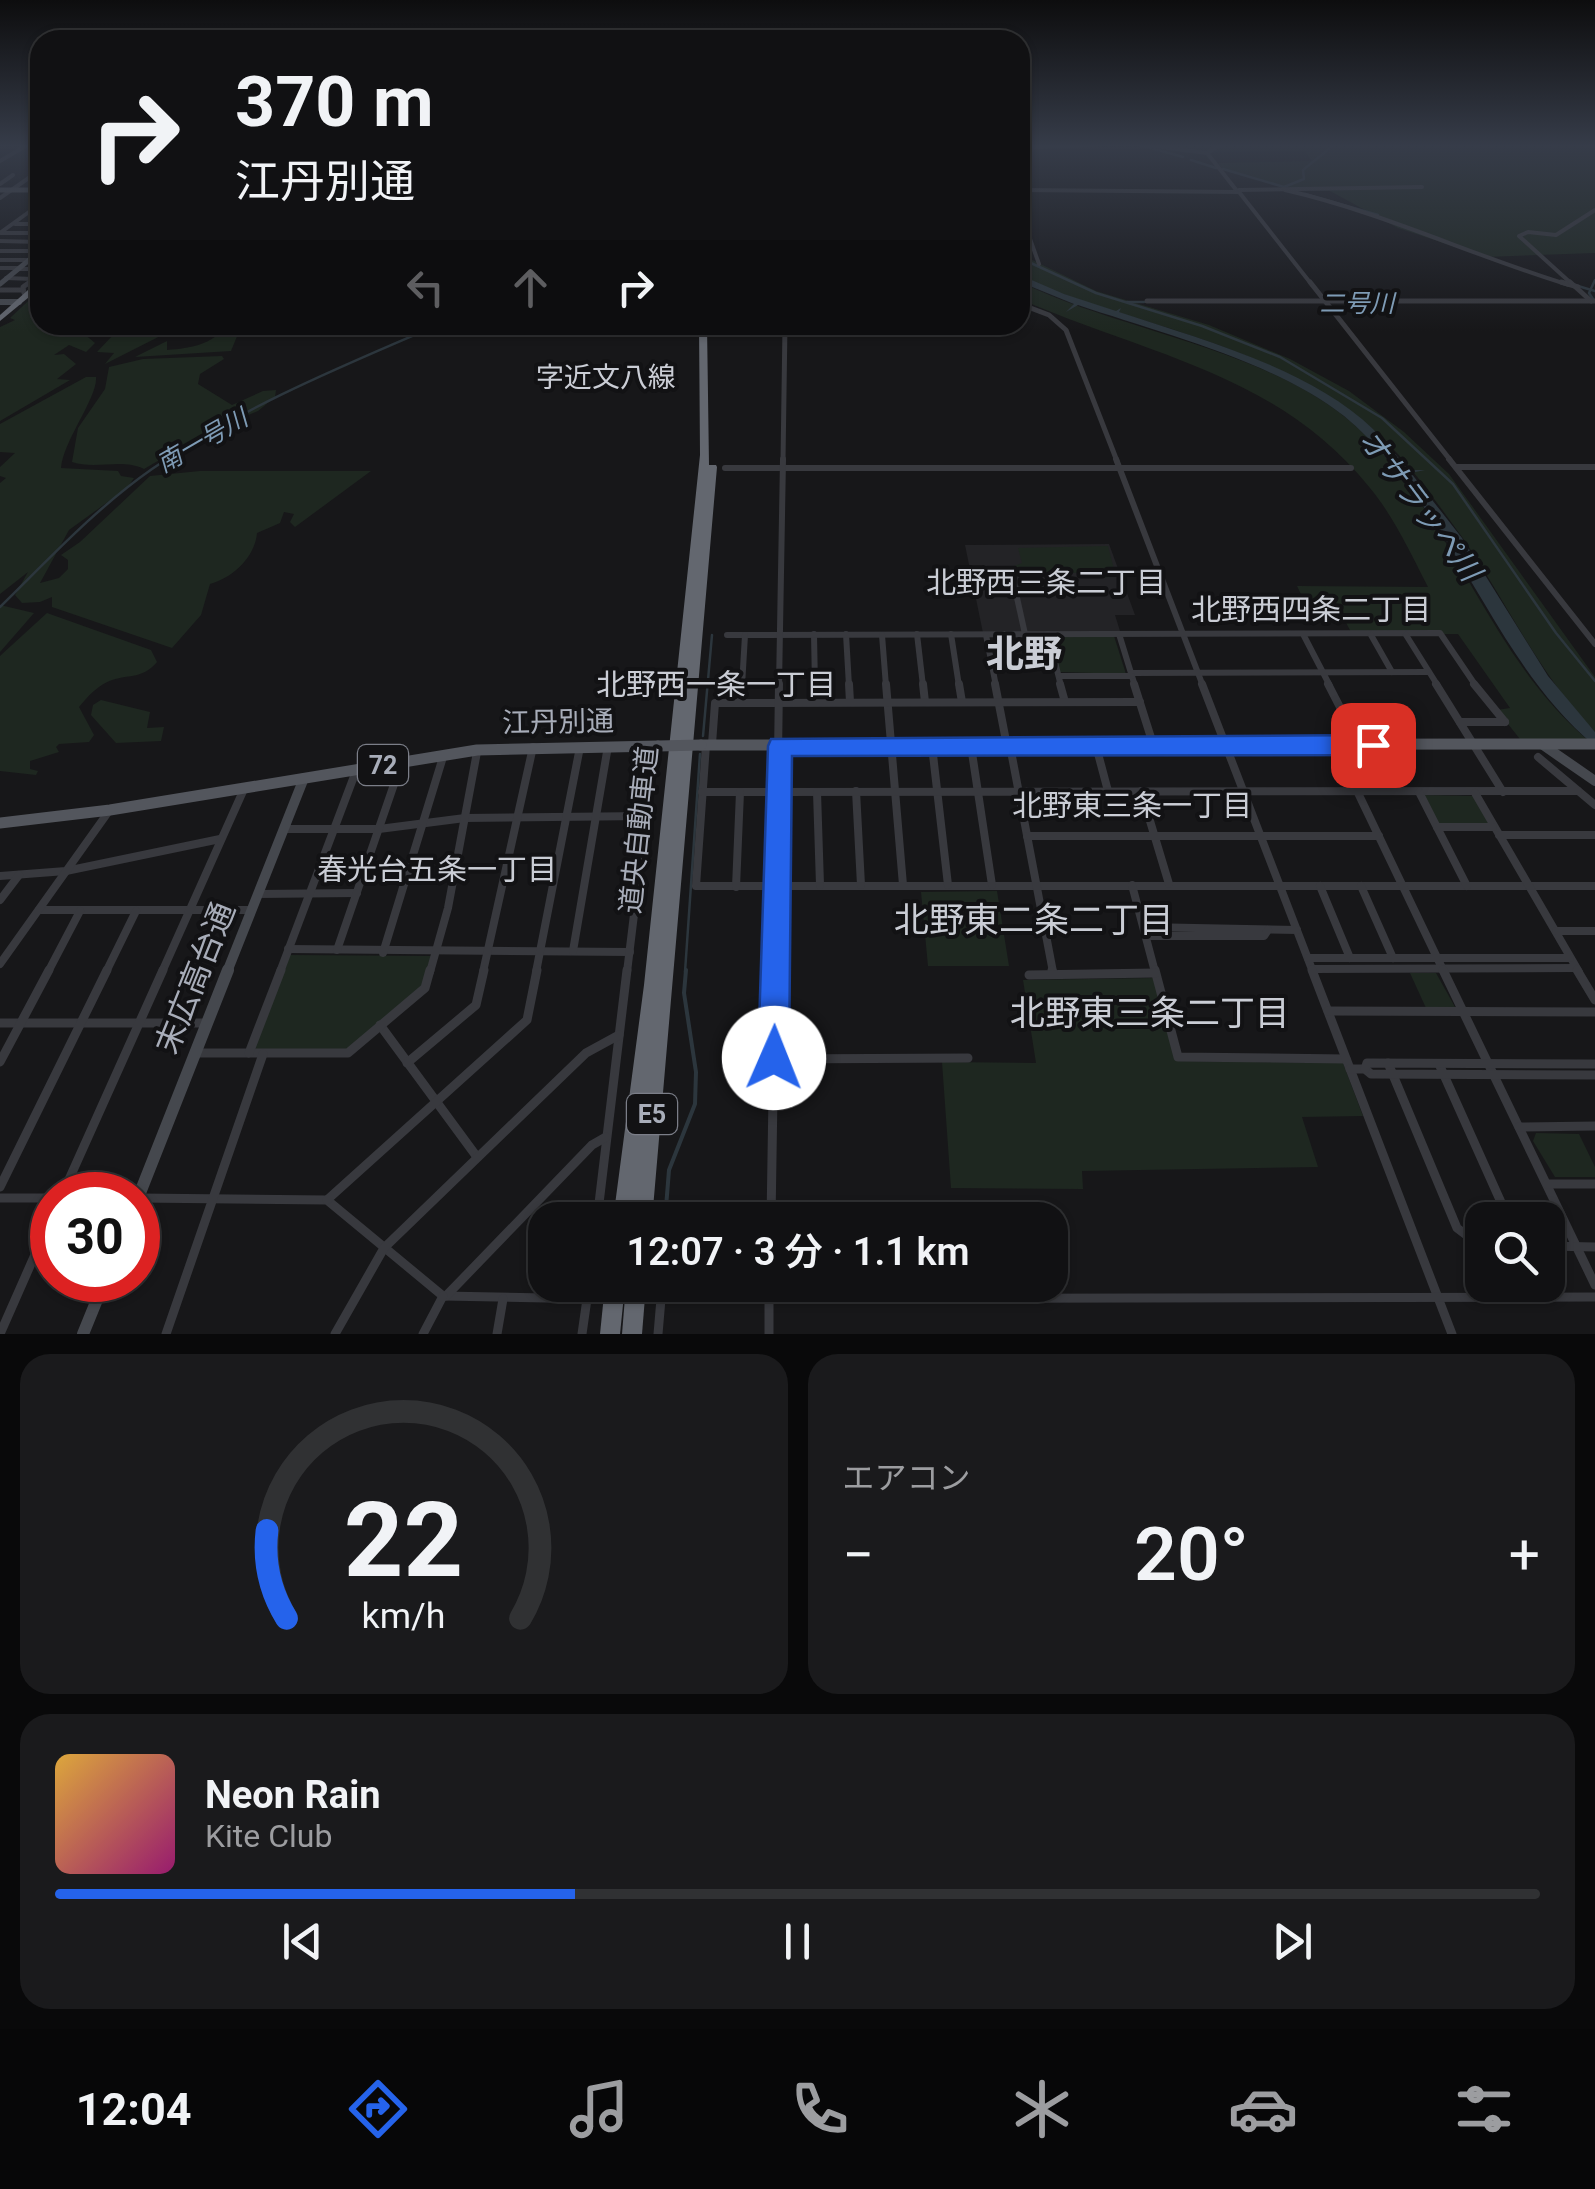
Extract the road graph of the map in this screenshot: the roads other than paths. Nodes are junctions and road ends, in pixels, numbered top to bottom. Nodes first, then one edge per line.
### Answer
1 (1250, 206) edge
2 (1347, 206) edge
3 (1595, 210) edge
4 (30, 212) edge
5 (30, 223) edge
6 (14, 224) junction
7 (30, 232) edge
8 (0, 233) edge
9 (1030, 238) edge
10 (0, 242) edge
11 (30, 242) edge
12 (0, 250) edge
13 (30, 251) edge
14 (30, 259) joint
15 (0, 260) edge
16 (1040, 264) dead end
17 (0, 268) edge
18 (18, 268) junction
19 (30, 273) edge
20 (30, 278) edge
21 (3, 281) edge
22 (30, 286) edge
23 (1578, 288) junction
24 (19, 297) junction
25 (1147, 301) dead end
26 (1594, 301) edge
27 (0, 302) edge
28 (1325, 302) junction
29 (1030, 308) edge
30 (0, 316) edge
31 (706, 335) edge
32 (707, 335) edge
33 (786, 335) edge
34 (1455, 467) junction
35 (1595, 467) edge
36 (725, 468) dead end
37 (784, 468) junction
38 (1119, 468) junction
39 (1351, 468) dead end
40 (1012, 575) dead end
41 (781, 634) junction
42 (814, 634) junction
43 (846, 634) junction
44 (882, 634) junction
45 (917, 634) junction
46 (952, 634) junction
47 (986, 634) junction
48 (1025, 634) junction
49 (1048, 634) junction
50 (1119, 634) junction
51 (1183, 634) junction
52 (1303, 634) junction
53 (1370, 634) junction
54 (1406, 634) junction
55 (727, 635) dead end
56 (745, 635) junction
57 (1595, 644) edge
58 (992, 666) junction
59 (1056, 667) junction
60 (1198, 672) junction
61 (1322, 672) junction
62 (1392, 672) junction
63 (1428, 672) junction
64 (1132, 675) junction
65 (1059, 676) junction
66 (741, 702) junction
67 (780, 702) junction
68 (815, 702) junction
69 (850, 702) junction
70 (888, 702) junction
71 (925, 702) junction
72 (962, 702) junction
73 (998, 702) junction
74 (1065, 702) junction
75 (1140, 702) junction
76 (1458, 722) junction
77 (1595, 744) edge
78 (608, 745) junction
79 (706, 745) junction
80 (891, 745) junction
81 (1096, 745) junction
82 (1226, 745) junction
83 (1335, 745) junction
84 (1359, 745) junction
85 (1473, 745) junction
86 (533, 746) junction
87 (580, 746) junction
88 (642, 746) junction
89 (780, 746) junction
90 (932, 746) junction
91 (972, 746) junction
92 (1008, 746) junction
93 (1153, 746) junction
94 (477, 750) junction
95 (1541, 751) junction
96 (443, 756) junction
97 (401, 762) junction
98 (357, 770) junction
99 (304, 778) junction
100 (1595, 780) edge
101 (244, 788) junction
102 (856, 791) junction
103 (937, 791) junction
104 (978, 791) junction
105 (1019, 791) junction
106 (1108, 791) junction
107 (1243, 791) junction
108 (1578, 791) junction
109 (702, 792) junction
110 (740, 792) junction
111 (778, 792) junction
112 (817, 792) junction
113 (895, 792) junction
114 (1141, 792) junction
115 (1358, 792) junction
116 (1419, 792) junction
117 (1474, 792) junction
118 (1503, 792) junction
119 (1595, 804) edge
120 (110, 810) junction
121 (595, 816) junction
122 (646, 816) junction
123 (567, 817) junction
124 (465, 818) junction
125 (516, 818) junction
126 (0, 823) edge
127 (422, 824) junction
128 (1437, 827) junction
129 (379, 828) junction
130 (284, 829) junction
131 (334, 829) junction
132 (1496, 831) junction
133 (1595, 834) edge
134 (1027, 836) junction
135 (1154, 836) junction
136 (1261, 836) junction
137 (1379, 836) junction
138 (221, 839) junction
139 (66, 871) junction
140 (19, 874) junction
141 (0, 876) edge
142 (820, 884) junction
143 (1169, 884) junction
144 (777, 885) junction
145 (903, 885) junction
146 (948, 885) junction
147 (992, 885) junction
148 (1036, 885) junction
149 (1132, 885) junction
150 (1279, 885) junction
151 (860, 886) junction
152 (1320, 886) junction
153 (1361, 886) junction
154 (1403, 886) junction
155 (1467, 886) junction
156 (1528, 886) junction
157 (1595, 886) edge
158 (736, 887) junction
159 (310, 893) junction
160 (357, 893) junction
161 (258, 894) junction
162 (0, 900) edge
163 (39, 910) junction
164 (190, 910) junction
165 (252, 910) junction
166 (136, 911) junction
167 (80, 912) junction
168 (1296, 930) junction
169 (1554, 931) junction
170 (1595, 931) edge
171 (1145, 932) junction
172 (288, 950) junction
173 (337, 950) junction
174 (487, 951) junction
175 (573, 951) junction
176 (383, 952) junction
177 (435, 952) junction
178 (540, 952) junction
179 (630, 952) junction
180 (1308, 958) junction
181 (1350, 958) junction
182 (1393, 958) junction
183 (1570, 958) junction
184 (1441, 963) junction
185 (0, 964) edge
186 (1576, 968) junction
187 (1312, 969) junction
188 (1155, 973) junction
189 (1053, 974) junction
190 (1029, 975) dead end
191 (1595, 1000) edge
192 (1328, 1011) junction
193 (1464, 1012) junction
194 (1595, 1012) edge
195 (22, 1022) junction
196 (80, 1022) junction
197 (207, 1022) junction
198 (0, 1023) edge
199 (139, 1023) junction
200 (380, 1025) junction
201 (619, 1035) junction
202 (195, 1053) junction
203 (248, 1054) junction
204 (263, 1054) junction
205 (774, 1058) junction
206 (968, 1058) dead end
207 (0, 1062) edge
208 (408, 1063) junction
209 (1348, 1064) junction
210 (1595, 1064) edge
211 (1390, 1069) junction
212 (1441, 1069) junction
213 (1492, 1069) junction
214 (1595, 1075) edge
215 (435, 1102) junction
216 (1595, 1126) edge
217 (1520, 1127) junction
218 (607, 1137) junction
219 (477, 1157) junction
220 (72, 1172) edge
221 (148, 1172) edge
222 (1547, 1184) junction
223 (1595, 1184) edge
224 (0, 1187) edge
225 (0, 1198) edge
226 (30, 1198) edge
227 (160, 1198) edge
228 (213, 1198) junction
229 (327, 1200) junction
230 (599, 1202) edge
231 (625, 1202) edge
232 (644, 1202) edge
233 (770, 1202) edge
234 (1501, 1202) edge
235 (1465, 1234) edge
236 (1565, 1247) edge
237 (1577, 1247) junction
238 (1595, 1247) edge
239 (384, 1248) junction
240 (30, 1266) edge
241 (1595, 1284) edge
242 (1068, 1294) edge
243 (444, 1296) junction
244 (1438, 1297) junction
245 (1595, 1297) edge
246 (504, 1299) junction
247 (528, 1299) edge
248 (96, 1302) edge
249 (591, 1302) edge
250 (613, 1302) edge
251 (646, 1302) edge
252 (651, 1302) edge
253 (769, 1302) edge
254 (0, 1334) edge
255 (84, 1334) edge
256 (166, 1334) edge
257 (334, 1334) edge
258 (423, 1334) edge
259 (497, 1334) edge
260 (582, 1334) edge
261 (610, 1334) edge
262 (632, 1334) edge
263 (658, 1334) edge
264 (769, 1334) edge
265 (1452, 1334) edge

1 - 28 street
2 - 23 street
3 - 23 street
4 - 6 street
5 - 6 street
6 - 8 street
7 - 8 street
9 - 16 street
10 - 11 street
12 - 13 street
14 - 15 street
14 - 18 street
17 - 18 street
18 - 19 street
18 - 21 street
20 - 21 street
21 - 24 street
22 - 24 highway
23 - 26 street
24 - 27 street
24 - 30 highway
25 - 28 street
26 - 28 street
28 - 34 street
29 - 38 street
31 - 231 highway, 道央自動車道 / E5
32 - 232 highway, 道央自動車道 / E5
33 - 37 street
34 - 35 street
34 - 57 street
36 - 37 street
37 - 38 street
37 - 41 street
38 - 39 street
38 - 51 street
40 - 48 street
41 - 42 street
41 - 56 street
41 - 67 street
42 - 43 street
42 - 68 street
43 - 44 street
43 - 69 street
44 - 45 street
44 - 70 street
45 - 46 street
45 - 71 street
46 - 47 street
46 - 72 street
47 - 48 street
47 - 58 street
48 - 49 street
49 - 50 street
49 - 59 street
50 - 51 street
50 - 64 street
51 - 52 street
51 - 60 street
52 - 53 street
52 - 61 street
53 - 54 street
53 - 62 street
54 - 63 street
54 - 76 street
55 - 56 street
56 - 66 street
58 - 59 street
58 - 73 street
59 - 65 street
60 - 61 street
60 - 64 street
60 - 82 street
61 - 62 street
61 - 84 street
62 - 63 street
63 - 76 street
64 - 65 street
64 - 75 street
65 - 74 street
66 - 67 street
66 - 79 street
67 - 68 street
67 - 89 street
68 - 69 street
69 - 70 street
70 - 71 street
70 - 80 street
71 - 72 street
72 - 73 street
73 - 74 street
73 - 92 street
74 - 75 street
75 - 93 street
76 - 85 street
77 - 95 main road, 72
78 - 87 main road, 江丹別通 / 72
78 - 88 main road, 江丹別通 / 72
78 - 121 street
79 - 88 main road, 江丹別通 / 72, bridge
79 - 89 main road, 江丹別通 / 72
79 - 109 street
80 - 89 main road, 江丹別通 / 72
80 - 90 main road, 江丹別通 / 72
80 - 113 street
81 - 92 main road, 江丹別通 / 72
81 - 93 main road, 江丹別通 / 72
81 - 106 street
82 - 83 main road, 江丹別通 / 72
82 - 93 main road, 江丹別通 / 72
82 - 107 street
83 - 84 main road, 江丹別通 / 72
83 - 115 street
84 - 85 main road, 江丹別通 / 72
85 - 95 main road, 江丹別通 / 72
85 - 118 street
86 - 87 main road, 江丹別通 / 72
86 - 94 main road, 江丹別通 / 72
86 - 125 street
87 - 123 street
88 - 122 street
89 - 111 street
90 - 91 main road, 江丹別通 / 72
90 - 103 street
91 - 92 main road, 江丹別通 / 72
91 - 104 street
92 - 105 street
94 - 96 main road, 江丹別通 / 72
94 - 124 street
95 - 100 street
95 - 108 street
96 - 97 main road, 江丹別通 / 72
96 - 127 street
97 - 98 main road, 江丹別通 / 72
97 - 129 street
98 - 99 main road, 江丹別通 / 72
98 - 131 street
99 - 101 main road, 江丹別通 / 72
99 - 130 street, 末広高台通
101 - 120 main road, 江丹別通 / 72
101 - 138 street
102 - 112 street
102 - 113 street
102 - 151 street
103 - 104 street
103 - 113 street
103 - 146 street
104 - 105 street
104 - 147 street
105 - 106 street
105 - 134 street
106 - 114 street
107 - 114 street
107 - 115 street
107 - 136 street
108 - 118 street
108 - 119 street
109 - 110 street
109 - 158 street
110 - 111 street
110 - 158 street
111 - 112 street
111 - 144 street
112 - 142 street
113 - 145 street
114 - 135 street
115 - 116 street
115 - 137 street
116 - 117 street
116 - 128 street
117 - 118 street
117 - 132 street
120 - 126 main road, 江丹別通 / 72
120 - 139 street
121 - 122 street
121 - 123 street
121 - 175 street
122 - 179 street
123 - 125 street
123 - 178 street
124 - 125 street
124 - 127 street
124 - 177 street
125 - 174 street
127 - 129 street
127 - 176 street
128 - 132 street
128 - 155 street
129 - 131 street
129 - 160 street
130 - 131 street
130 - 161 street, 末広高台通
131 - 159 street
132 - 133 street
132 - 156 street
134 - 135 street
134 - 148 street
135 - 136 street
135 - 143 street
136 - 137 street
136 - 150 street
137 - 154 street
138 - 139 street
138 - 164 street
139 - 140 street
139 - 163 street
140 - 141 street
140 - 162 street
142 - 144 street
142 - 151 street
143 - 149 street
143 - 150 street
144 - 158 street
144 - 205 street
145 - 146 street
145 - 151 street
146 - 147 street
147 - 148 street
148 - 149 street
148 - 189 street
149 - 171 street
150 - 152 street
150 - 168 street
152 - 153 street
152 - 181 street
153 - 154 street
153 - 182 street
154 - 155 street
154 - 184 street
155 - 156 street
156 - 157 street
156 - 169 street
159 - 160 street
159 - 161 street
159 - 172 street
160 - 173 street
161 - 165 street, 末広高台通
163 - 167 street
163 - 185 street
164 - 165 street
164 - 166 street
164 - 199 street
165 - 197 street, 末広高台通
166 - 167 street
166 - 196 street
167 - 195 street
168 - 171 street
168 - 180 street
169 - 170 street
169 - 183 street
171 - 188 street
172 - 173 street
172 - 203 street
173 - 176 street
174 - 177 street
174 - 178 street
174 - 208 street
175 - 178 street
175 - 179 street
176 - 177 street
177 - 200 street
178 - 215 street
179 - 201 street
180 - 181 street
180 - 187 street
181 - 182 street
182 - 184 street
183 - 184 street
183 - 186 street
184 - 186 street
184 - 187 street
184 - 193 street
186 - 191 street
187 - 192 street
188 - 189 street
188 - 209 street
189 - 190 street
192 - 193 street
192 - 209 street
193 - 194 street
193 - 213 street
195 - 196 street
195 - 198 street
195 - 207 street
196 - 199 street
196 - 224 street
197 - 199 street
197 - 202 street, 末広高台通
199 - 220 street
200 - 204 street
200 - 208 street
201 - 218 street
201 - 219 street
202 - 203 street
202 - 221 street, 末広高台通
203 - 204 street
204 - 228 street
205 - 206 street
205 - 233 street
208 - 215 street
209 - 211 street
209 - 244 street
210 - 213 street
211 - 212 street
211 - 235 street
212 - 213 street
212 - 234 street
213 - 214 street
213 - 217 street
215 - 219 street
215 - 229 street
216 - 217 street
217 - 222 street
218 - 230 street
218 - 243 street
219 - 239 street
222 - 223 street
222 - 237 street
225 - 226 street
227 - 228 street
228 - 229 street
228 - 256 street
229 - 239 street
236 - 237 street
237 - 238 street
237 - 241 street
239 - 243 street
239 - 257 street
240 - 254 street
242 - 244 street
243 - 246 street
243 - 258 street
244 - 245 street
244 - 265 street
246 - 247 street
246 - 259 street
248 - 255 street
249 - 260 street
250 - 261 highway
251 - 262 highway
252 - 263 street
253 - 264 street

